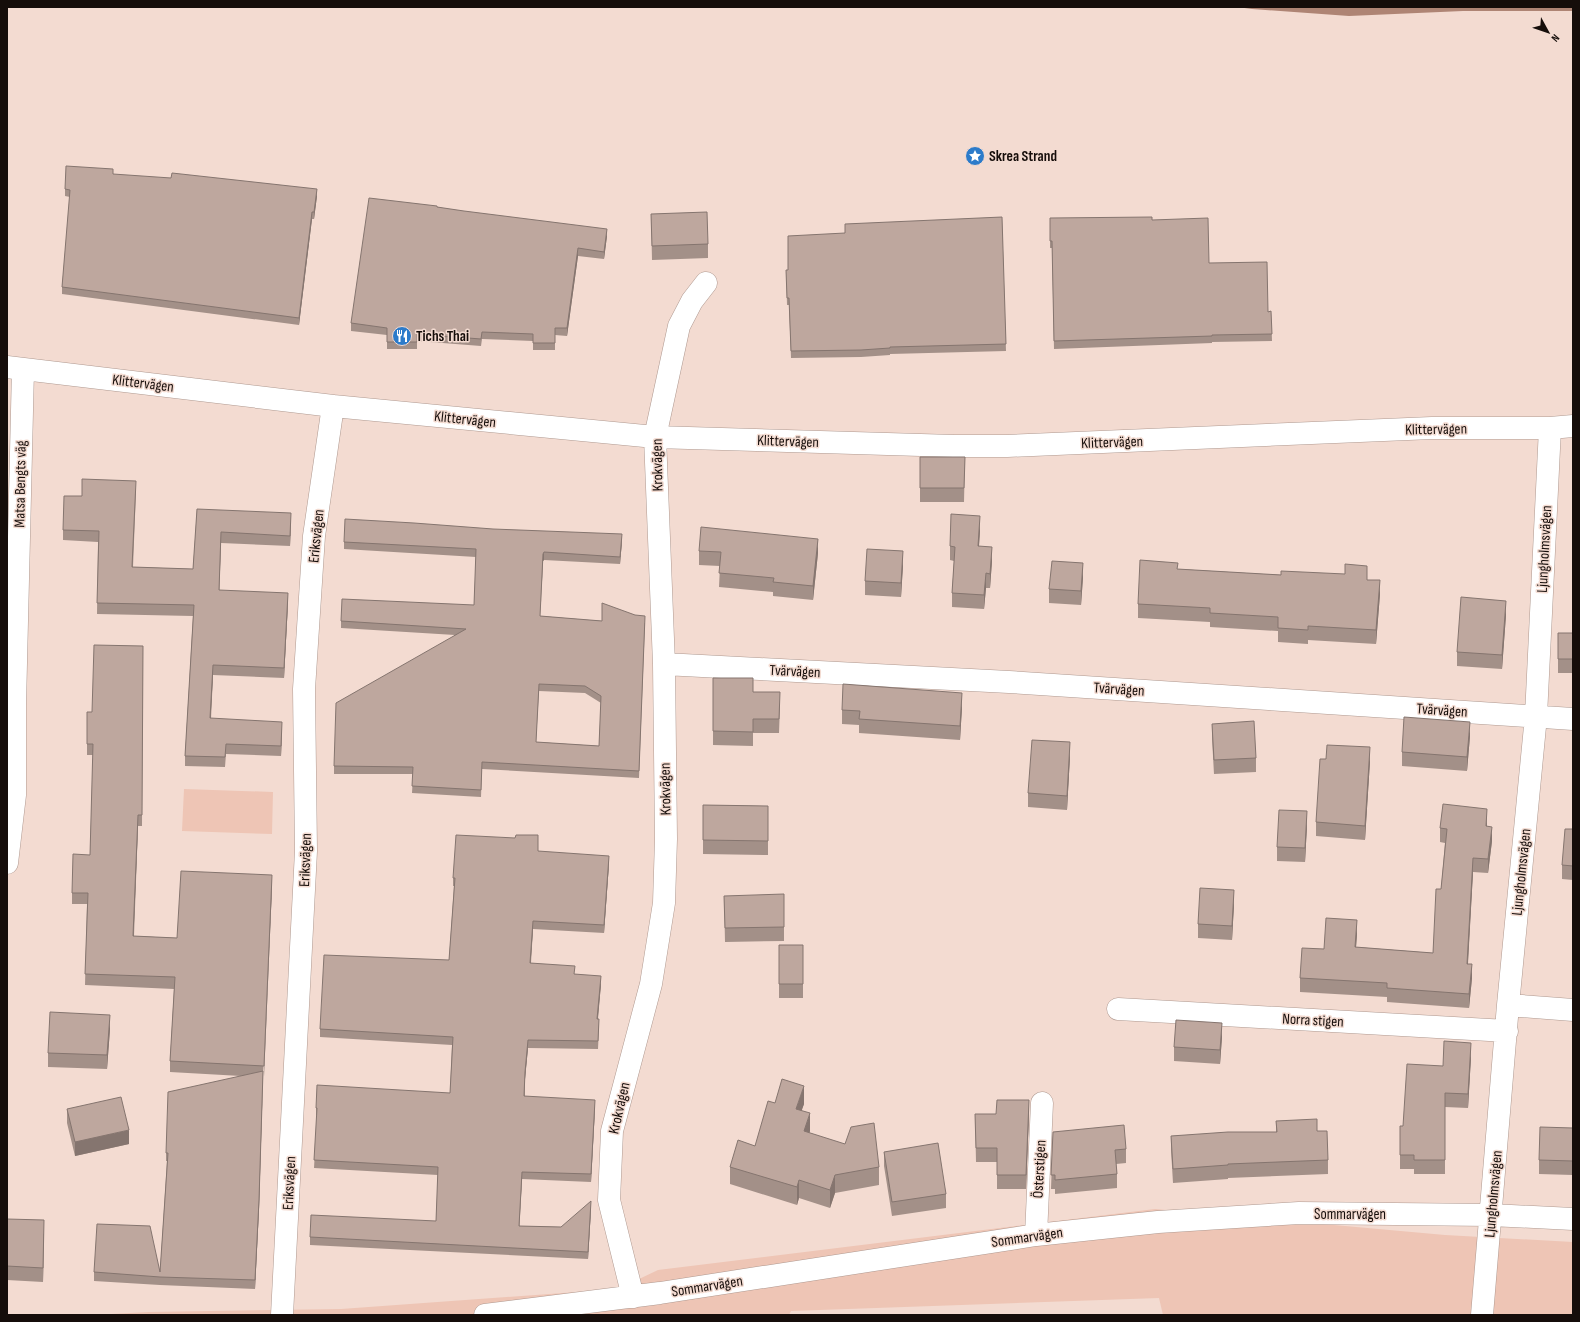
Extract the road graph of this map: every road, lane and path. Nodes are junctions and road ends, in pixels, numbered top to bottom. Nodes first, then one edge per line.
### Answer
1 (706, 283) dead end
2 (15, 368) edge
3 (333, 406) junction
4 (1573, 426) edge
5 (1550, 428) junction
6 (655, 437) junction
7 (664, 664) junction
8 (1536, 716) junction
9 (1573, 718) edge
10 (7, 863) edge
11 (1508, 1005) junction
12 (1118, 1009) dead end
13 (1573, 1010) edge
14 (1507, 1030) junction
15 (1042, 1104) dead end
16 (1491, 1215) junction
17 (1573, 1219) edge
18 (1036, 1235) junction
19 (633, 1297) junction
20 (282, 1315) edge
21 (485, 1315) edge
22 (1482, 1315) edge

1 - 6 street, Krokvägen
2 - 3 street, Klittervägen
2 - 10 street, Matsa Bengts väg
3 - 6 street, Klittervägen
3 - 20 street, Eriksvägen
4 - 5 street, Klittervägen
5 - 6 street, Klittervägen
5 - 8 street, Ljungholmsvägen
6 - 7 street, Krokvägen
7 - 8 street, Tvärvägen
7 - 19 street, Krokvägen
8 - 9 street, Tvärvägen
8 - 11 street, Ljungholmsvägen
11 - 13 street
11 - 14 street, Ljungholmsvägen
12 - 14 street, Norra stigen
14 - 16 street, Ljungholmsvägen
15 - 18 street, Österstigen
16 - 17 street, Sommarvägen
16 - 18 street, Sommarvägen
16 - 22 street, Ljungholmsvägen
18 - 19 street, Sommarvägen
19 - 21 street, Sommarvägen

